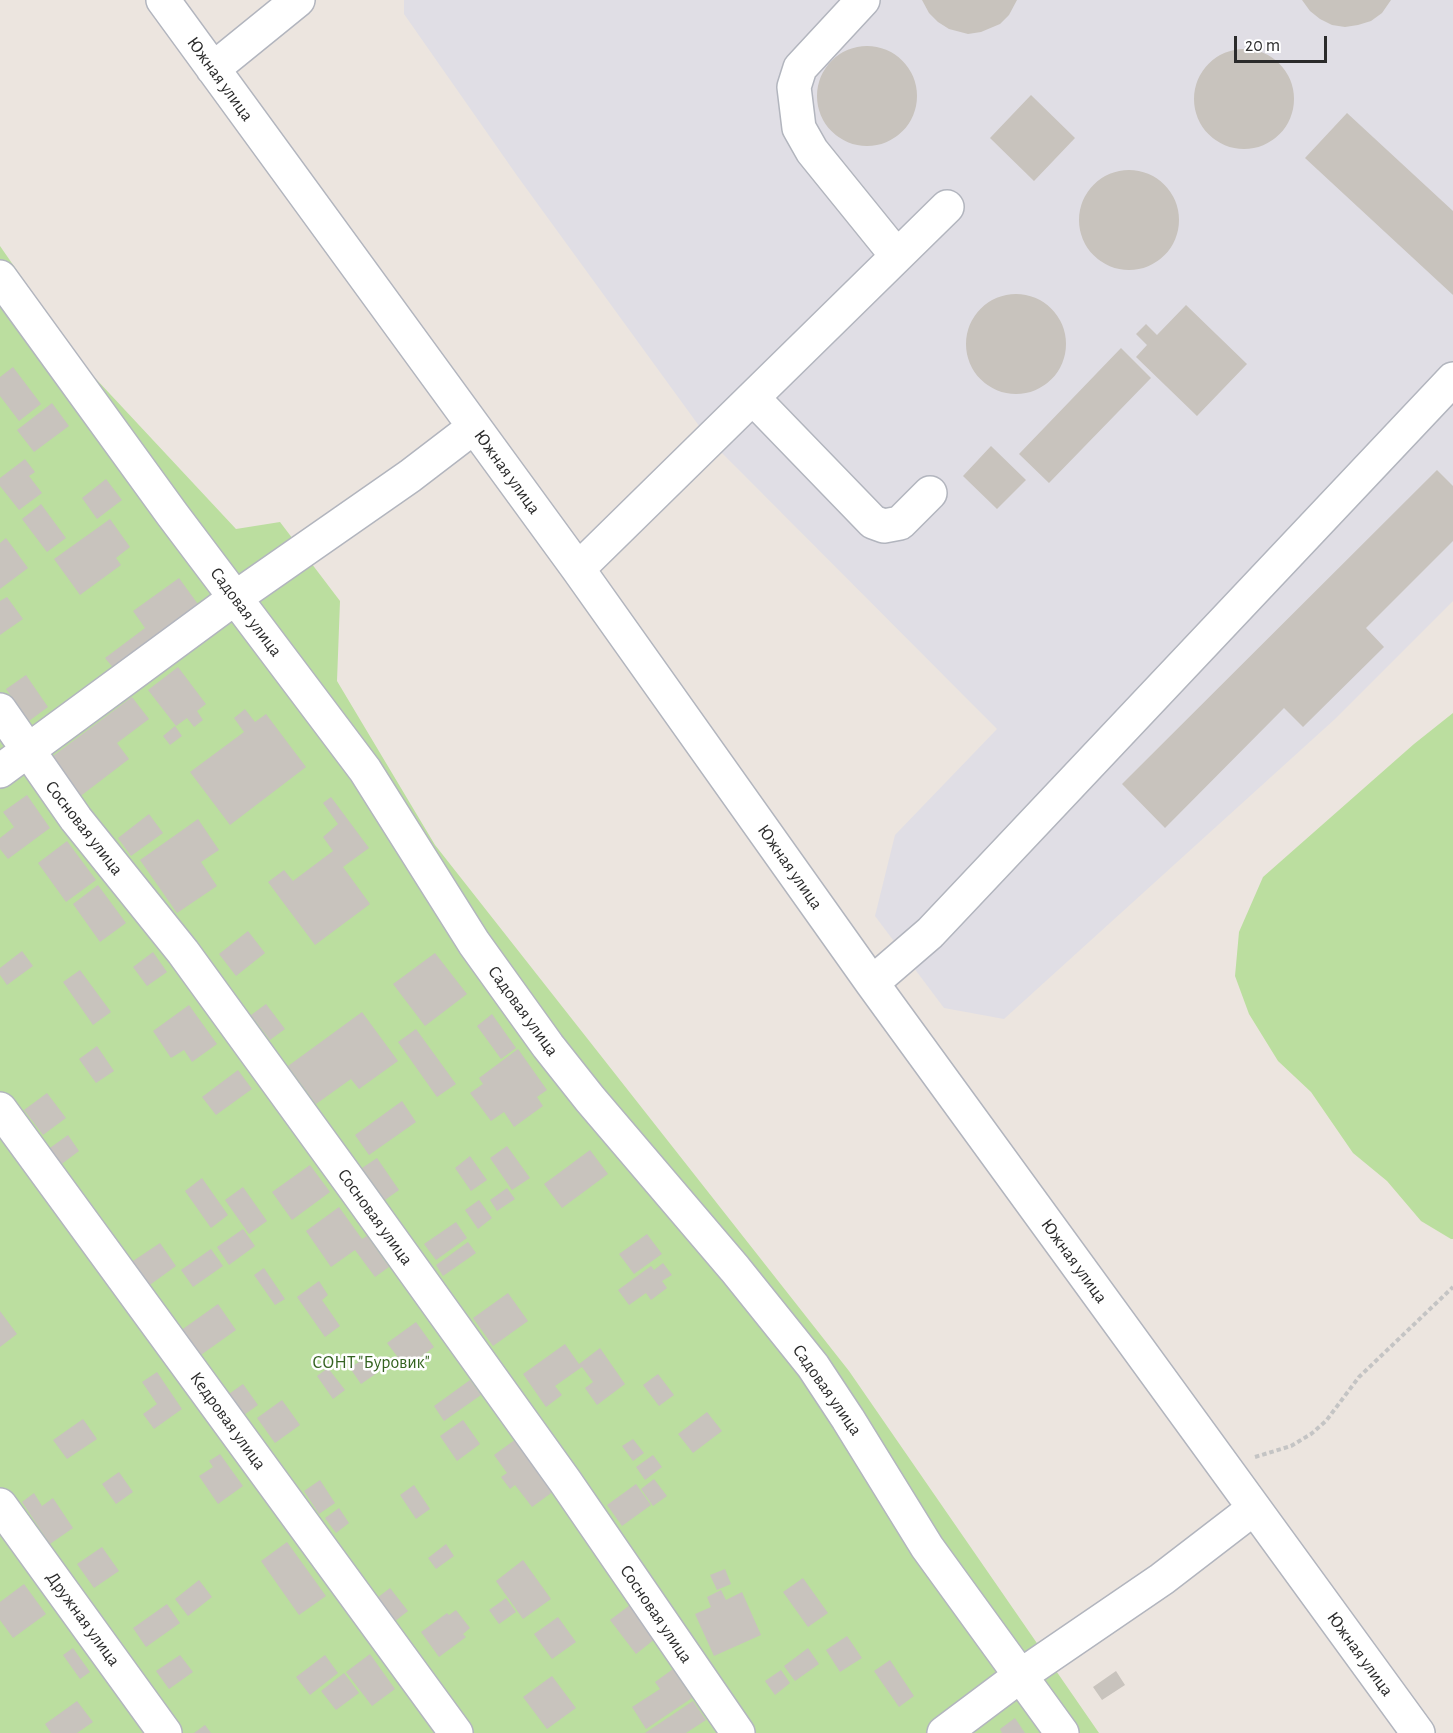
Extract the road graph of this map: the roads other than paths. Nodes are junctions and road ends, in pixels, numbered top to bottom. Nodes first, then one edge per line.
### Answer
1 (163, 0) edge
2 (298, 0) edge
3 (863, 0) edge
4 (213, 69) junction
5 (947, 207) dead end
6 (897, 256) junction
7 (0, 277) edge
8 (1453, 379) edge
9 (753, 398) junction
10 (474, 427) junction
11 (930, 494) dead end
12 (578, 569) junction
13 (235, 598) junction
14 (0, 710) edge
15 (28, 752) junction
16 (0, 771) edge
17 (872, 983) junction
18 (0, 1109) edge
19 (0, 1505) edge
20 (1253, 1509) junction
21 (1020, 1676) junction
22 (165, 1733) edge
23 (456, 1733) edge
24 (738, 1733) edge
25 (945, 1733) edge
26 (1062, 1733) edge
27 (1418, 1733) edge

1 - 4 street, Южная улица
2 - 4 street
3 - 6 street
4 - 10 street, Южная улица
5 - 6 street
6 - 9 street
7 - 13 street, Садовая улица
8 - 17 street
9 - 11 street
9 - 12 street
10 - 12 street, Южная улица
10 - 13 street
12 - 17 street, Южная улица
13 - 15 street
13 - 21 street, Садовая улица
14 - 15 street, Сосновая улица
15 - 16 street
15 - 24 street, Сосновая улица
17 - 20 street, Южная улица
18 - 23 street, Кедровая улица
19 - 22 street, Дружная улица
20 - 21 street
20 - 27 street, Южная улица
21 - 25 street
21 - 26 street, Садовая улица

